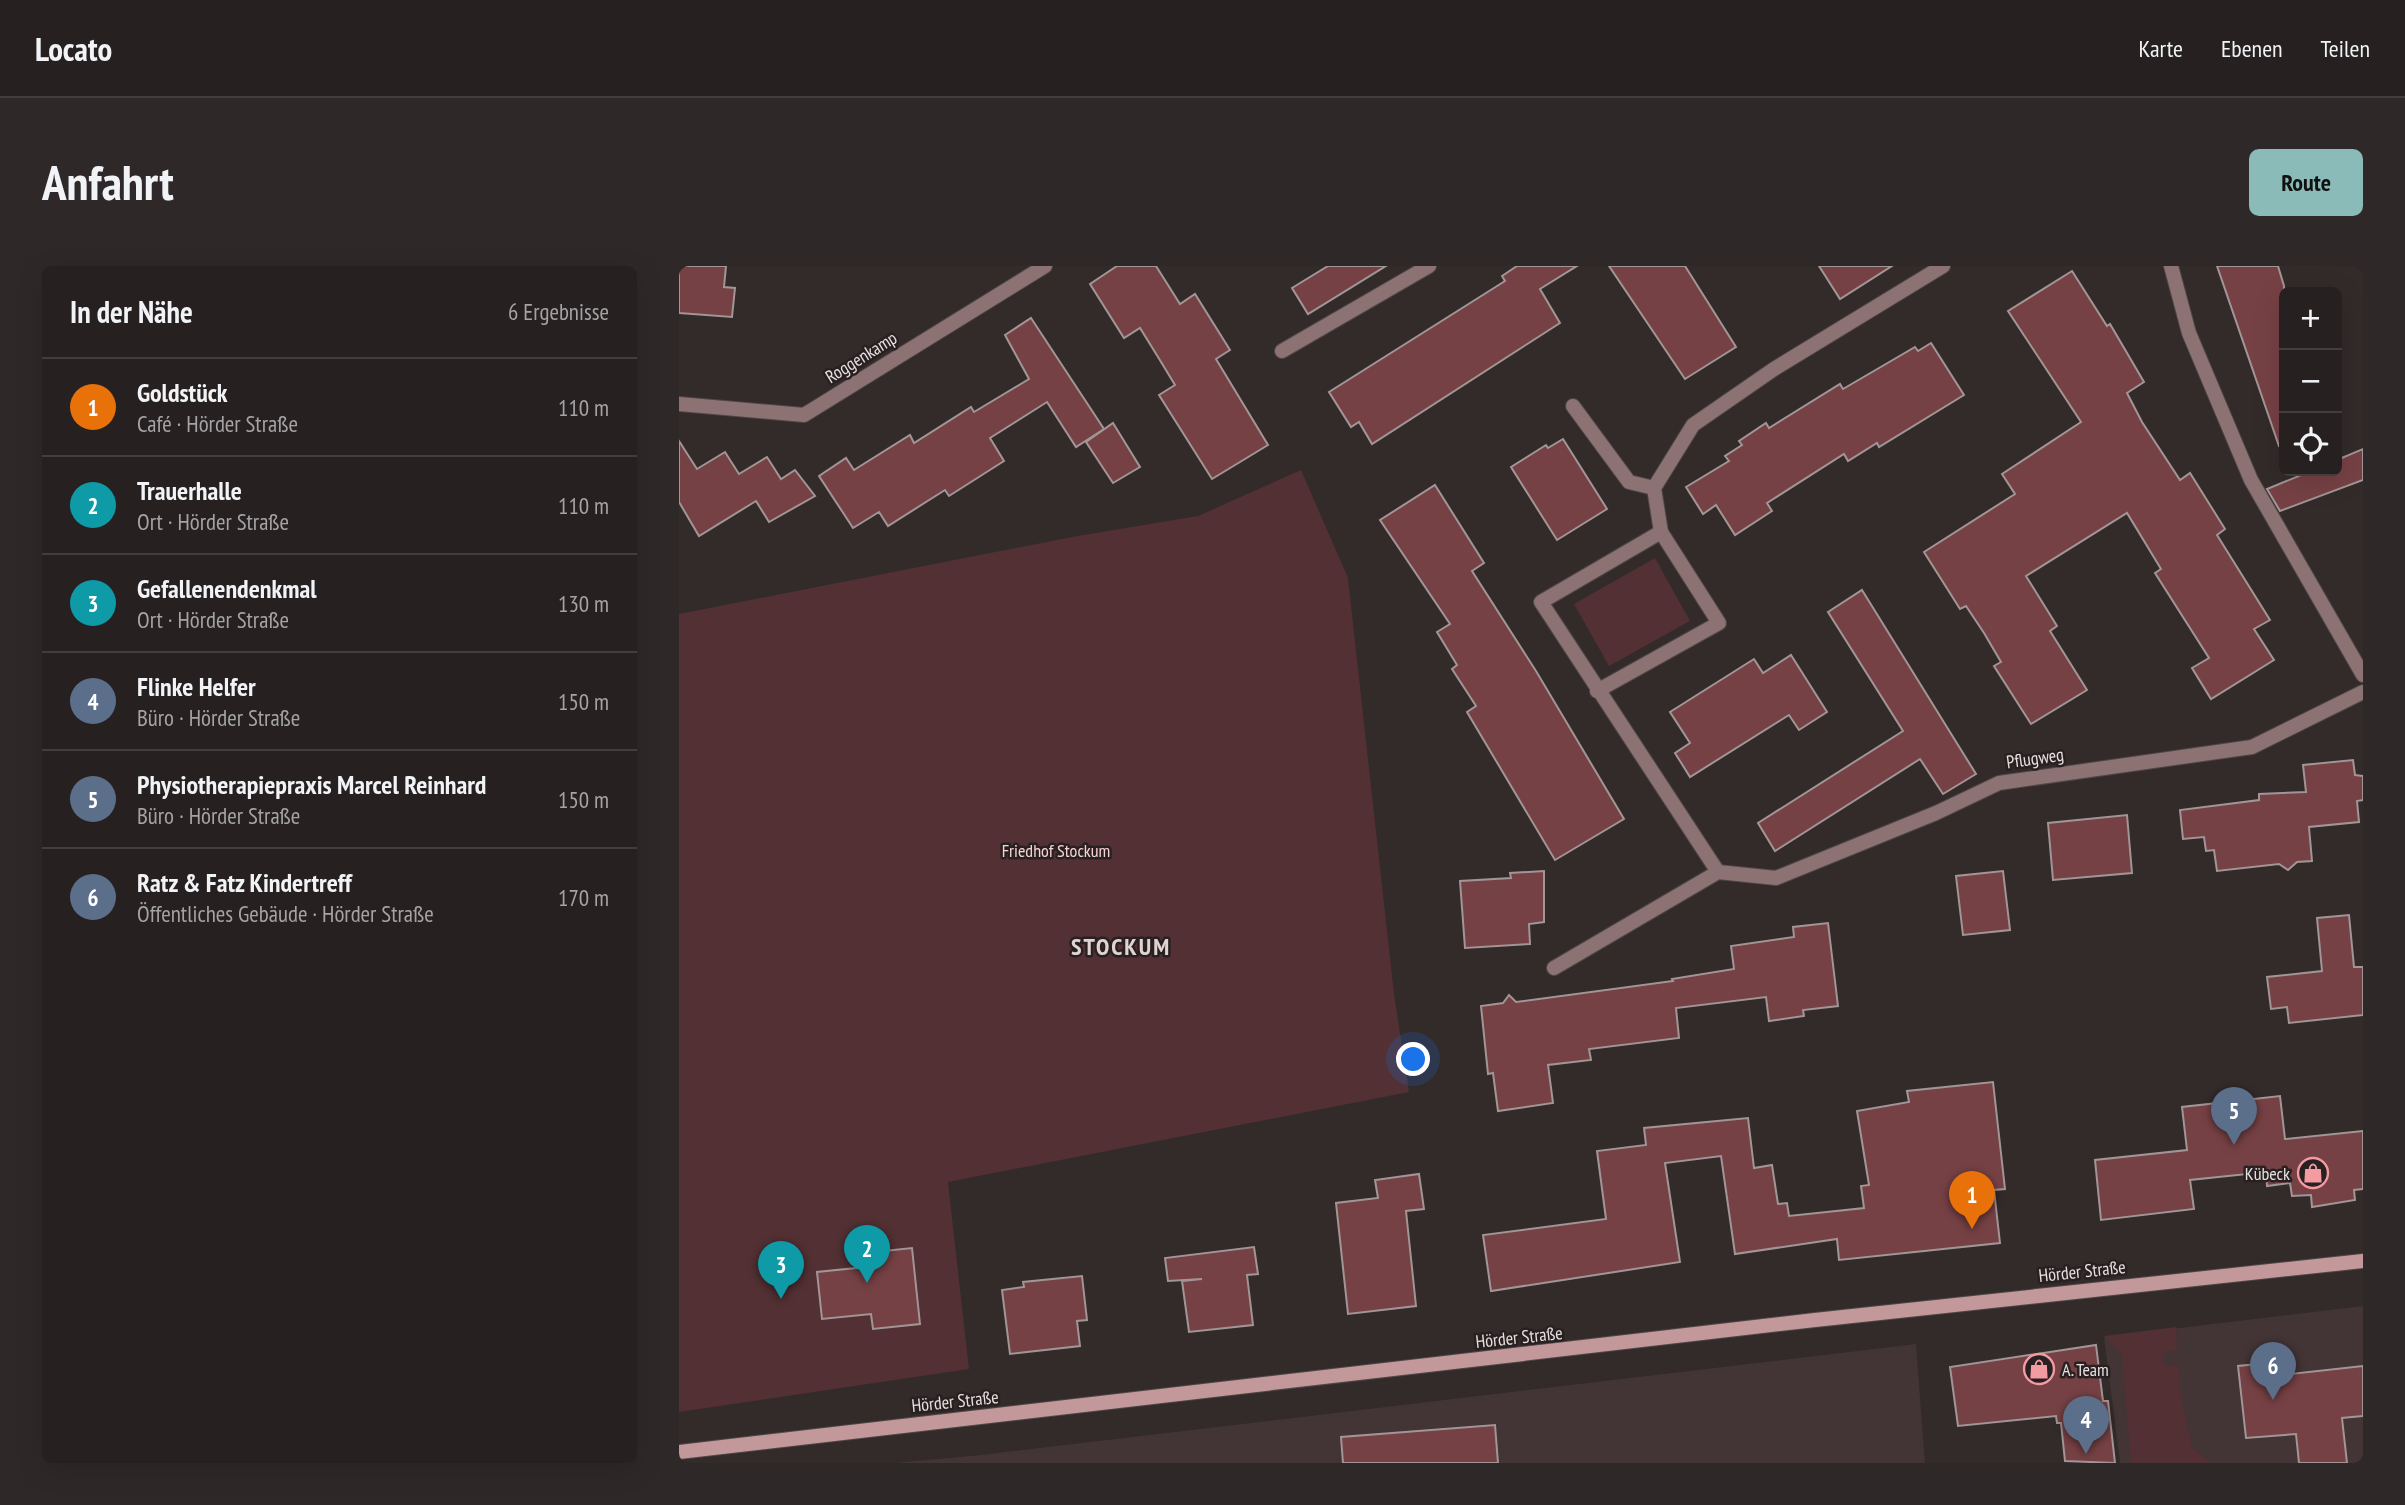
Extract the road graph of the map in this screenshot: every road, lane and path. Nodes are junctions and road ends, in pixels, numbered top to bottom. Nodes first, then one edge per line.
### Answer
1 (1045, 266) edge
2 (1429, 266) edge
3 (1943, 266) edge
4 (2171, 266) edge
5 (1282, 351) dead end
6 (679, 404) edge
7 (1573, 406) dead end
8 (1654, 488) junction
9 (1661, 532) junction
10 (2363, 675) edge
11 (1597, 691) junction
12 (2363, 692) edge
13 (1718, 872) junction
14 (1554, 968) dead end
15 (2363, 1261) edge
16 (679, 1452) edge

1 - 6 street, Roggenkamp
2 - 5 street
3 - 8 street
4 - 10 street
7 - 8 street
8 - 9 street
9 - 11 street
9 - 11 street
11 - 13 street
12 - 13 street, Pflugweg
13 - 14 street
15 - 16 main road, Hörder Straße

